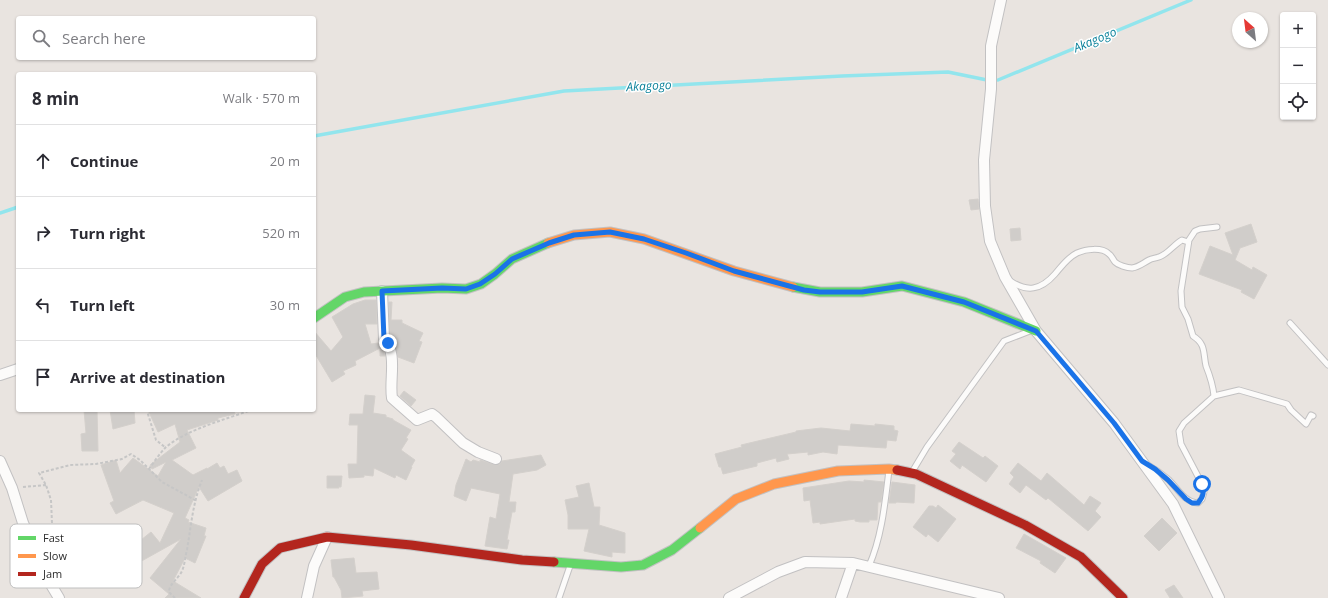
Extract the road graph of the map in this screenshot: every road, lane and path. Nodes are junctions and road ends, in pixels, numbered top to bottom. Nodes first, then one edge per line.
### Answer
1 (1001, 0) edge
2 (1217, 227) dead end
3 (1188, 242) junction
4 (1005, 277) junction
5 (382, 291) junction
6 (316, 317) edge
7 (1290, 323) dead end
8 (1034, 331) junction
9 (1328, 365) edge
10 (16, 370) edge
11 (0, 375) edge
12 (1214, 396) junction
13 (147, 412) edge
14 (246, 412) edge
15 (1313, 416) dead end
16 (166, 448) junction
17 (496, 459) dead end
18 (0, 461) edge
19 (1142, 461) junction
20 (149, 469) junction
21 (890, 469) junction
22 (912, 473) junction
23 (202, 480) dead end
24 (46, 485) junction
25 (12, 488) junction
26 (195, 500) junction
27 (52, 523) dead end
28 (23, 524) edge
29 (327, 537) junction
30 (571, 562) junction
31 (853, 563) junction
32 (869, 566) junction
33 (53, 588) edge
34 (59, 598) edge
35 (175, 598) edge
36 (244, 598) edge
37 (307, 598) edge
38 (559, 598) edge
39 (729, 598) edge
40 (841, 598) edge
41 (999, 598) edge
42 (1124, 598) edge
43 (1219, 598) edge

1 - 4 street
2 - 3 lane
3 - 4 lane
3 - 12 lane
4 - 8 street
5 - 6 street
5 - 8 street
5 - 17 street
7 - 9 lane
8 - 19 street
8 - 22 lane
10 - 11 street
12 - 15 lane
12 - 19 lane
13 - 16 path
14 - 16 path
16 - 20 path
18 - 25 street
19 - 43 street
20 - 24 path
20 - 26 path
21 - 22 street
21 - 30 street
21 - 32 lane
22 - 42 street
23 - 26 path
24 - 25 path
24 - 27 path
25 - 28 street
26 - 35 path
29 - 30 street
29 - 36 street
29 - 37 street
30 - 38 lane
31 - 32 street
31 - 39 street
31 - 40 street
32 - 41 street
33 - 34 street

